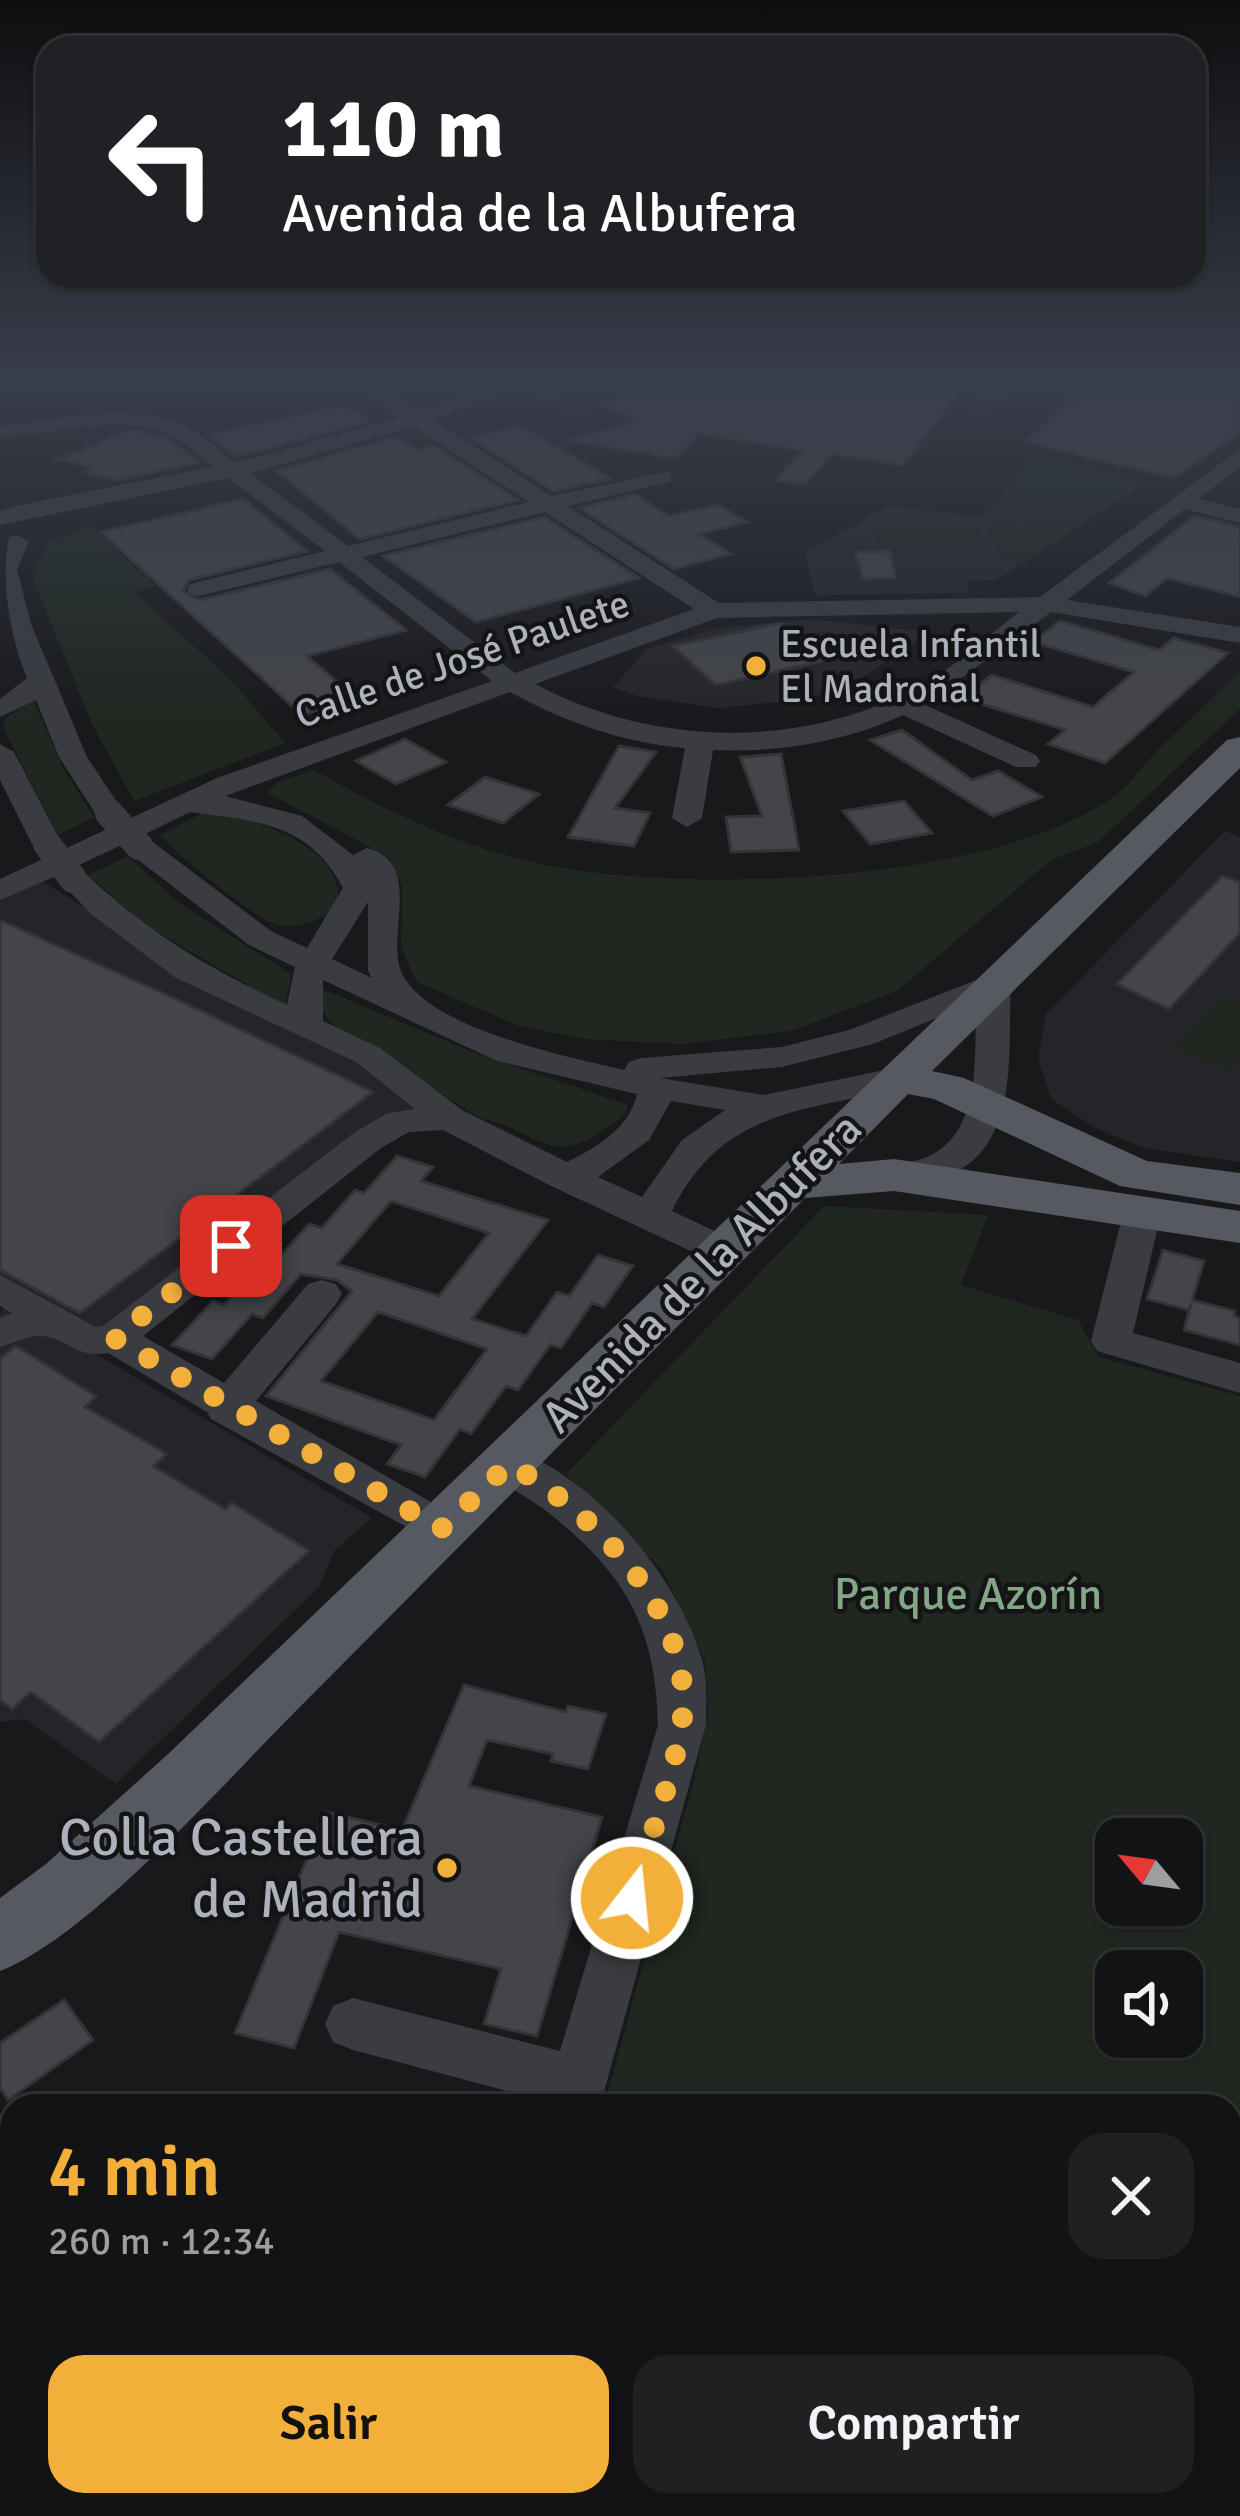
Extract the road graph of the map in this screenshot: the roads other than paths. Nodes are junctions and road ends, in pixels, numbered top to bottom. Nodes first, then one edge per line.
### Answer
1 (104, 492) edge
2 (125, 492) edge
3 (130, 492) edge
4 (263, 492) edge
5 (533, 492) edge
6 (594, 492) edge
7 (1191, 492) edge
8 (69, 500) junction
9 (1180, 501) junction
10 (550, 503) junction
11 (1240, 516) edge
12 (0, 518) edge
13 (13, 542) edge
14 (344, 554) junction
15 (199, 590) dead end
16 (1046, 604) junction
17 (975, 605) junction
18 (714, 611) junction
19 (1014, 629) junction
20 (1240, 635) edge
21 (43, 677) junction
22 (512, 682) junction
23 (905, 706) junction
24 (0, 710) edge
25 (701, 739) junction
26 (0, 752) edge
27 (1238, 752) edge
28 (1026, 761) dead end
29 (227, 784) junction
30 (173, 808) junction
31 (686, 818) dead end
32 (0, 891) edge
33 (350, 915) junction
34 (253, 933) junction
35 (313, 966) junction
36 (994, 983) junction
37 (422, 1017) junction
38 (306, 1029) junction
39 (585, 1072) junction
40 (899, 1078) junction
41 (656, 1088) junction
42 (764, 1106) junction
43 (985, 1106) junction
44 (448, 1118) junction
45 (894, 1175) junction
46 (564, 1178) junction
47 (794, 1183) junction
48 (1240, 1189) edge
49 (1142, 1214) junction
50 (651, 1216) junction
51 (1240, 1227) edge
52 (724, 1251) junction
53 (322, 1294) dead end
54 (3, 1309) edge
55 (114, 1338) junction
56 (1240, 1378) edge
57 (226, 1408) junction
58 (509, 1464) junction
59 (441, 1529) junction
60 (0, 1939) edge
61 (353, 2024) dead end
62 (572, 2094) edge
63 (575, 2094) edge

1 - 8 street
2 - 8 street
3 - 13 street
4 - 14 street
5 - 10 street
6 - 10 street
7 - 9 street
8 - 12 street
9 - 11 street
9 - 16 street
10 - 14 street
10 - 18 street
12 - 13 street
13 - 21 street
14 - 15 street
14 - 22 street
16 - 17 street, Calle de José Paulete
16 - 19 street
16 - 20 street, Calle de José Paulete
17 - 18 street, Calle de José Paulete
17 - 19 street
18 - 22 street, Calle de José Paulete
19 - 23 street
21 - 24 street
21 - 34 street, bridge
22 - 25 street
22 - 29 street, Calle de José Paulete
23 - 25 street
23 - 28 street
25 - 31 street
26 - 38 street, bridge
27 - 36 main road, Avenida de la Albufera
29 - 30 street, Calle de José Paulete
29 - 37 street
30 - 32 street, Calle de José Paulete
30 - 33 street
33 - 34 street
33 - 35 street
34 - 35 street
35 - 37 street
35 - 38 street
36 - 39 street
36 - 40 main road, Avenida de la Albufera
36 - 43 street
37 - 39 street
38 - 44 street
39 - 41 street
40 - 42 street
40 - 43 main road
40 - 47 main road, Avenida de la Albufera
41 - 42 street
41 - 46 street
42 - 50 street
43 - 45 street
43 - 48 main road
44 - 46 street
44 - 55 street
45 - 47 main road
45 - 49 main road
46 - 50 street
47 - 52 main road, Avenida de la Albufera
49 - 51 main road
49 - 56 street
50 - 52 street
52 - 58 main road, Avenida de la Albufera
53 - 57 street
54 - 55 street
55 - 57 street
57 - 59 street
58 - 59 main road, Avenida de la Albufera
58 - 63 street
59 - 60 main road, Avenida de la Albufera
61 - 62 street

